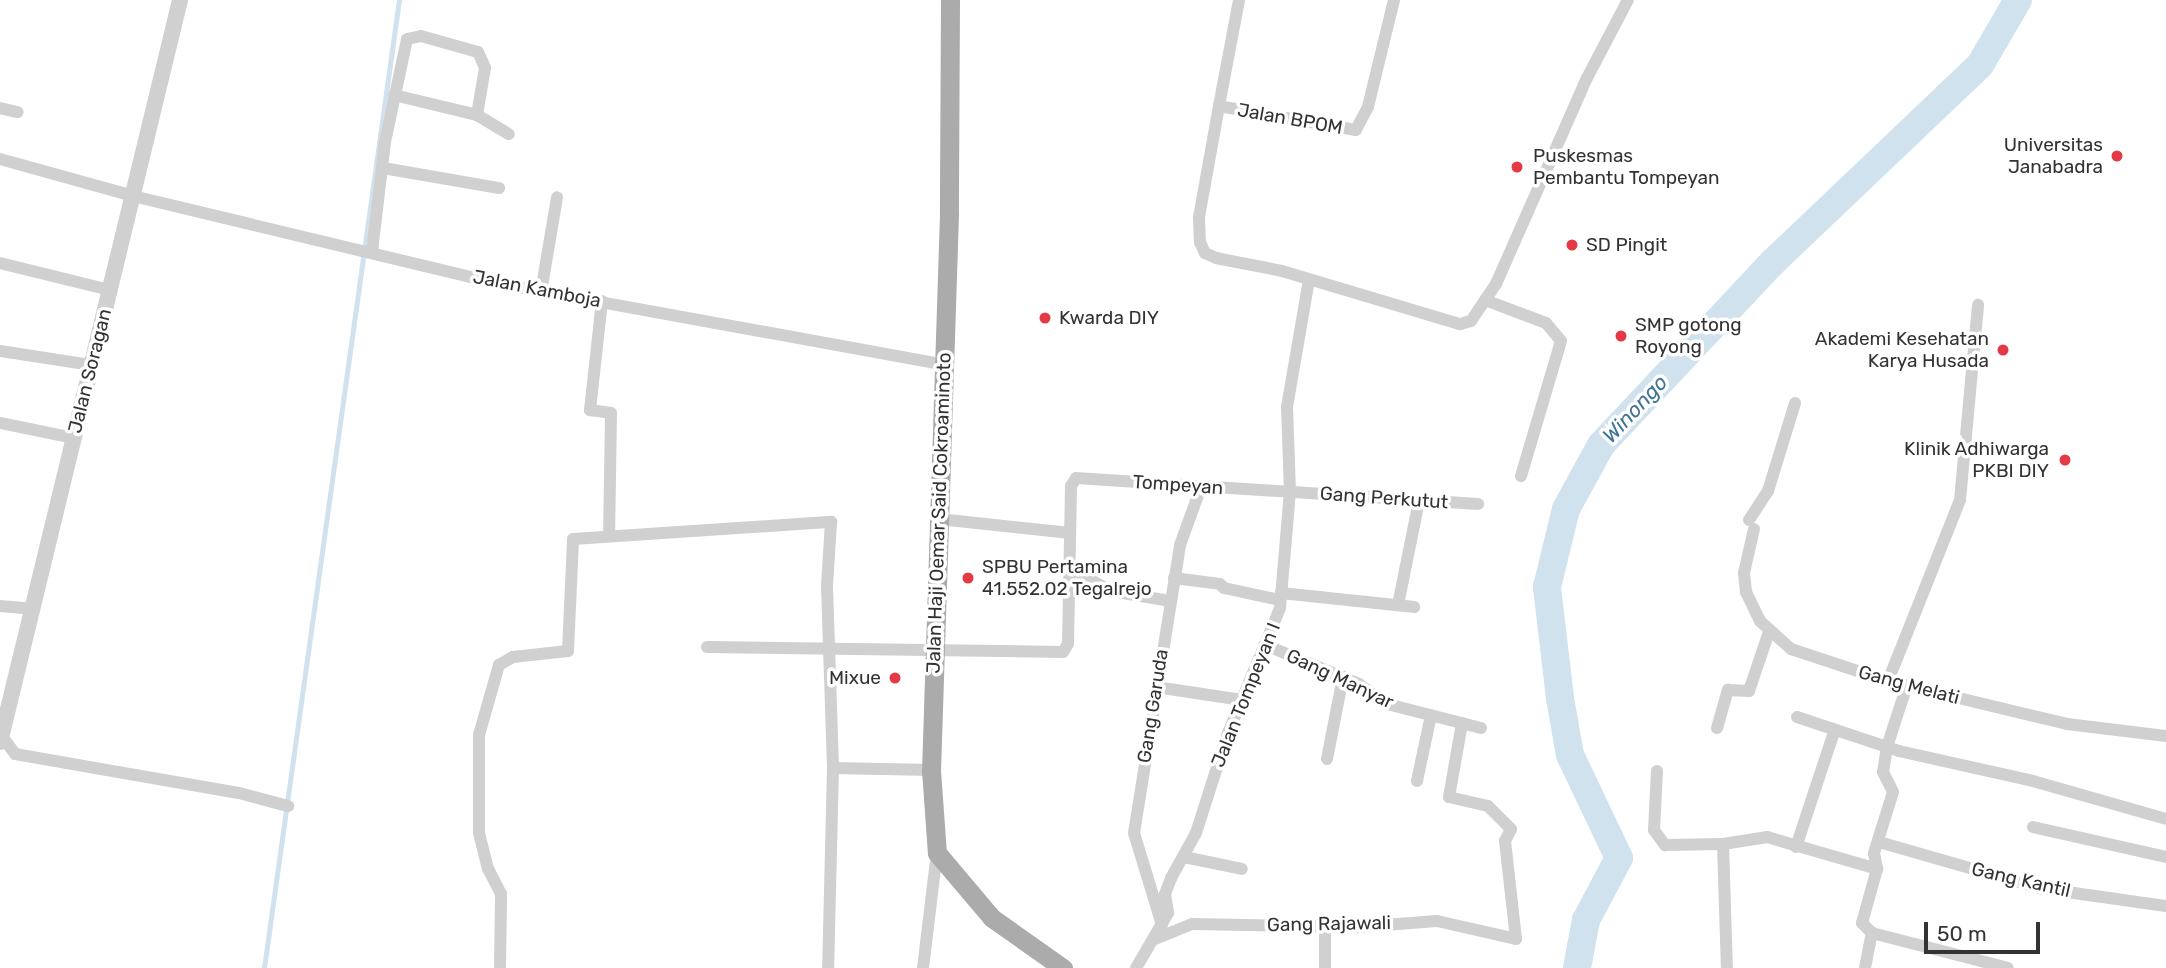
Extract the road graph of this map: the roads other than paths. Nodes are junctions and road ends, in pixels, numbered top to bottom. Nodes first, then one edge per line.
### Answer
1 (180, 0) edge
2 (950, 0) edge
3 (1239, 0) edge
4 (1394, 0) edge
5 (1628, 0) edge
6 (394, 95) junction
7 (1219, 106) junction
8 (0, 108) edge
9 (18, 112) dead end
10 (477, 115) junction
11 (509, 134) dead end
12 (0, 159) edge
13 (383, 169) junction
14 (499, 188) dead end
15 (133, 196) junction
16 (557, 197) dead end
17 (369, 250) junction
18 (0, 263) edge
19 (1309, 280) junction
20 (110, 290) junction
21 (541, 292) junction
22 (1485, 300) junction
23 (602, 301) junction
24 (1978, 305) dead end
25 (0, 351) edge
26 (92, 365) junction
27 (946, 365) junction
28 (1795, 403) dead end
29 (0, 423) edge
30 (74, 438) junction
31 (1521, 476) dead end
32 (1201, 487) junction
33 (1290, 492) junction
34 (1419, 501) junction
35 (1478, 504) dead end
36 (939, 519) junction
37 (1070, 533) junction
38 (609, 536) junction
39 (1069, 568) junction
40 (1174, 578) junction
41 (1281, 597) junction
42 (1171, 601) junction
43 (1398, 605) junction
44 (0, 606) edge
45 (1414, 607) dead end
46 (32, 609) junction
47 (1769, 632) junction
48 (1265, 645) junction
49 (706, 647) dead end
50 (933, 648) junction
51 (832, 652) junction
52 (1343, 677) junction
53 (1888, 681) junction
54 (1907, 685) junction
55 (1156, 687) junction
56 (1242, 700) junction
57 (1430, 715) junction
58 (1797, 718) dead end
59 (1462, 723) junction
60 (1481, 728) dead end
61 (1717, 728) dead end
62 (1834, 733) junction
63 (2166, 736) edge
64 (1, 739) edge
65 (1887, 747) junction
66 (1327, 759) dead end
67 (833, 768) junction
68 (931, 770) junction
69 (1657, 771) dead end
70 (1417, 781) dead end
71 (288, 806) dead end
72 (2166, 819) edge
73 (2033, 827) dead end
74 (1879, 842) junction
75 (1723, 844) junction
76 (1796, 847) junction
77 (937, 853) junction
78 (1184, 857) junction
79 (2166, 857) edge
80 (1242, 869) dead end
81 (1877, 869) junction
82 (2166, 906) edge
83 (1162, 925) junction
84 (1325, 927) junction
85 (1872, 933) junction
86 (1151, 941) junction
87 (1985, 966) edge
88 (500, 968) edge
89 (828, 968) edge
90 (923, 968) edge
91 (1063, 968) edge
92 (1136, 968) edge
93 (1325, 968) edge
94 (1727, 968) edge
95 (1865, 968) edge
96 (2008, 968) edge

1 - 15 street, Jalan Soragan
2 - 27 main road, Jalan Haji Oemar Said Cokroaminoto
3 - 7 street
4 - 7 street, Jalan BPOM
5 - 22 street
6 - 10 street
6 - 10 street
6 - 13 street
7 - 19 street, Jalan BPOM
8 - 9 street
10 - 11 street
12 - 15 street, Jalan Kamboja
13 - 14 street
13 - 17 street
15 - 17 street, Jalan Kamboja
15 - 20 street, Jalan Soragan
16 - 21 street
17 - 21 street, Jalan Kamboja
18 - 20 street
19 - 22 street
19 - 33 street, Jalan Tompeyan I
20 - 26 street, Jalan Soragan
21 - 23 street, Jalan Kamboja
22 - 31 street
23 - 27 street, Jalan Kamboja
23 - 38 street
24 - 53 street
25 - 26 street
26 - 30 street, Jalan Soragan
27 - 36 main road, Jalan Haji Oemar Said Cokroaminoto
28 - 47 street, Gang Melati
29 - 30 street
30 - 46 street, Jalan Soragan
32 - 33 street, Tompeyan
32 - 37 street, Tompeyan
32 - 40 street, Gang Garuda
33 - 34 street, Gang Perkutut
33 - 41 street, Jalan Tompeyan I
34 - 35 street, Gang Perkutut
34 - 43 street
36 - 37 street
36 - 50 main road, Jalan Haji Oemar Said Cokroaminoto
37 - 39 street
38 - 51 street
38 - 88 street
39 - 42 street
39 - 50 street
40 - 41 street
40 - 42 street, Gang Garuda
41 - 43 street
41 - 48 street, Jalan Tompeyan I
42 - 55 street, Gang Garuda
43 - 45 street
44 - 46 street
46 - 64 street, Jalan Soragan
47 - 53 street, Gang Melati
47 - 61 street
48 - 52 street, Gang Manyar
48 - 56 street, Jalan Tompeyan I
49 - 51 street
50 - 51 street
50 - 68 main road, Jalan Haji Oemar Said Cokroaminoto
51 - 67 street
52 - 57 street, Gang Manyar
52 - 66 street
53 - 54 street, Gang Melati
54 - 63 street, Gang Melati
54 - 65 street
55 - 56 street
55 - 83 street, Gang Garuda
56 - 78 street, Jalan Tompeyan I
57 - 59 street, Gang Manyar
57 - 70 street
58 - 62 street
59 - 60 street, Gang Manyar
59 - 84 street, Gang Rajawali
62 - 65 street
62 - 76 street
64 - 71 street
65 - 72 street
65 - 74 street
67 - 68 street
67 - 89 street
68 - 77 main road, Jalan Haji Oemar Said Cokroaminoto
69 - 75 street
73 - 79 street
74 - 81 street
74 - 82 street, Gang Kantil
75 - 76 street
75 - 94 street
76 - 81 street
77 - 90 street
77 - 91 main road
78 - 80 street
78 - 83 street, Jalan Tompeyan I
81 - 85 street
83 - 86 street, Jalan Tompeyan I
84 - 86 street, Gang Rajawali
84 - 93 street
85 - 87 street
85 - 95 street
86 - 92 street, Jalan Tompeyan I
87 - 96 street

